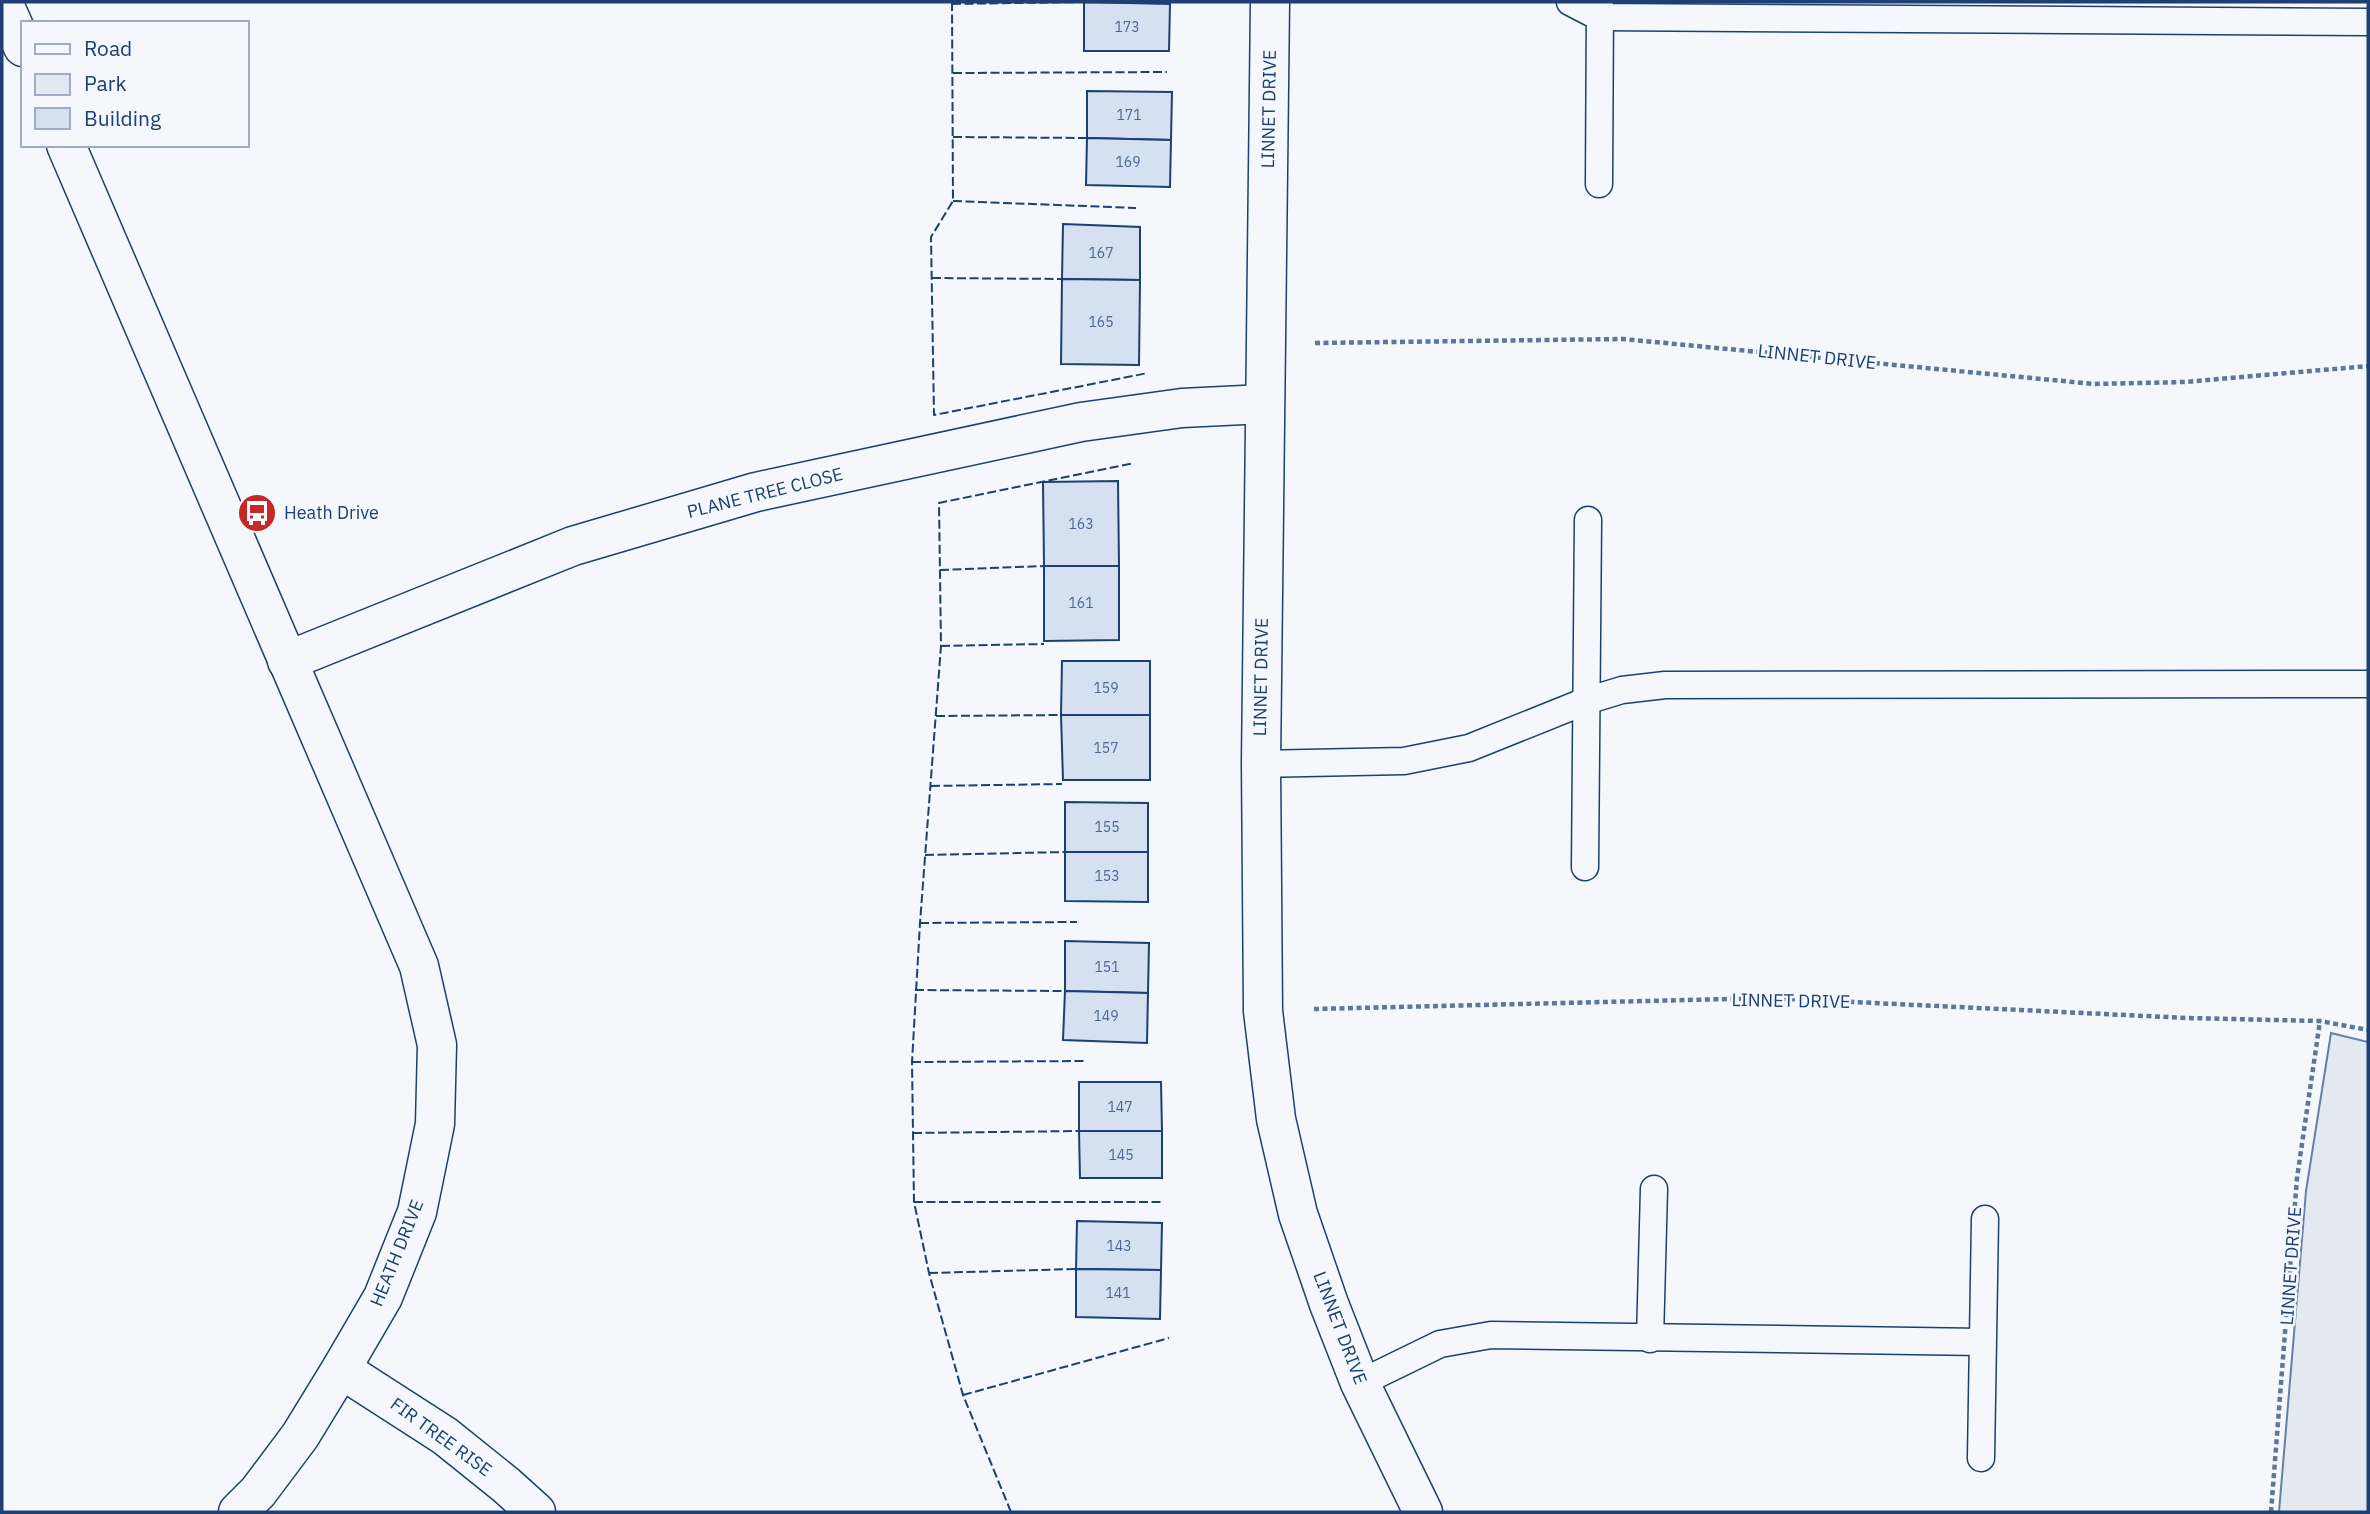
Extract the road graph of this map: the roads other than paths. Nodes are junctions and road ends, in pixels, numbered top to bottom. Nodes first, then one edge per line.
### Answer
1 (3, 2) edge
2 (1270, 2) edge
3 (1570, 2) edge
4 (1600, 9) edge
5 (2368, 22) edge
6 (21, 42) edge
7 (67, 147) edge
8 (1599, 184) dead end
9 (1264, 404) junction
10 (1588, 520) dead end
11 (287, 661) junction
12 (2368, 684) edge
13 (1586, 702) junction
14 (1261, 764) junction
15 (1585, 867) dead end
16 (1654, 1189) dead end
17 (1985, 1219) dead end
18 (1650, 1339) junction
19 (1982, 1342) junction
20 (341, 1369) junction
21 (1360, 1383) junction
22 (1981, 1458) dead end
23 (237, 1512) edge
24 (536, 1512) edge
25 (1423, 1512) edge

1 - 6 street
2 - 9 street, LINNET DRIVE
3 - 4 lane
4 - 5 lane
4 - 8 lane
7 - 11 street, HEATH DRIVE
9 - 11 street, PLANE TREE CLOSE
9 - 14 street, LINNET DRIVE
10 - 13 lane
11 - 20 street, HEATH DRIVE
12 - 13 lane
13 - 14 lane
13 - 15 lane
14 - 21 street, LINNET DRIVE
16 - 18 lane
17 - 19 lane
18 - 19 lane
18 - 21 lane
19 - 22 lane
20 - 23 street, HEATH DRIVE
20 - 24 street, FIR TREE RISE
21 - 25 street, LINNET DRIVE

